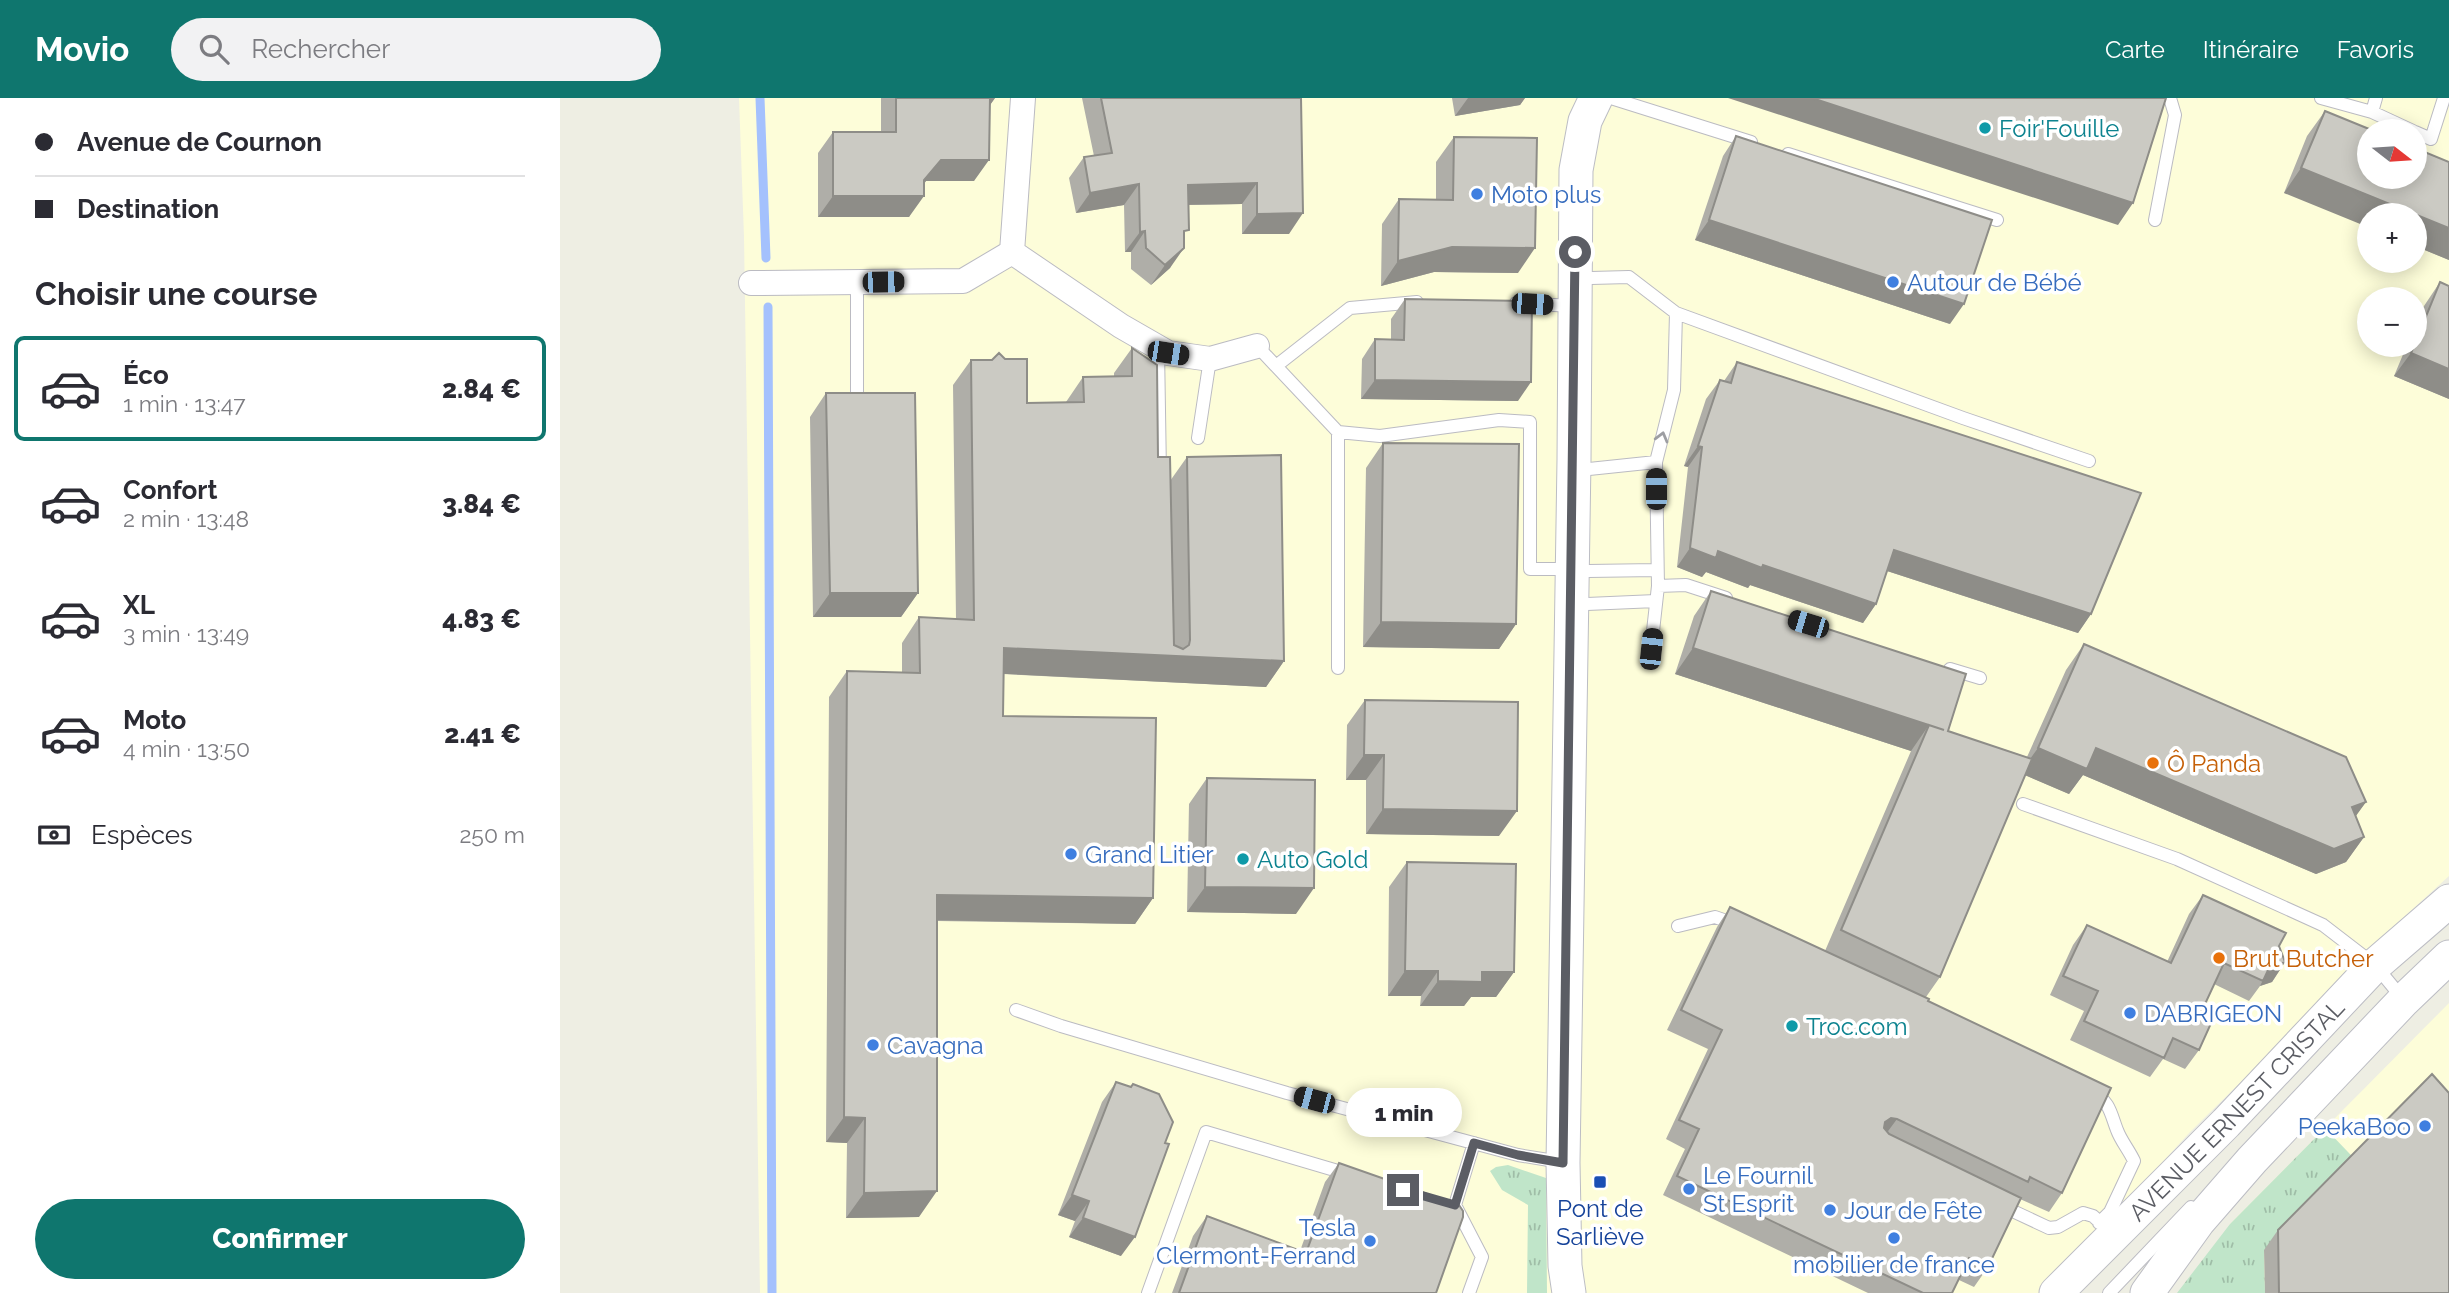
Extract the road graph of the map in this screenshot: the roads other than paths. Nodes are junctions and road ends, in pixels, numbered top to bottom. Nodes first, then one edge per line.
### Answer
1 (1023, 98) edge
2 (1597, 98) edge
3 (1611, 98) edge
4 (2170, 98) edge
5 (2321, 98) edge
6 (2376, 98) edge
7 (2444, 98) edge
8 (2372, 112) junction
9 (2387, 119) edge
10 (2427, 137) edge
11 (1761, 145) edge
12 (1775, 149) edge
13 (1997, 220) dead end
14 (2155, 220) dead end
15 (1012, 253) junction
16 (856, 282) junction
17 (751, 283) dead end
18 (1583, 292) junction
19 (1424, 302) edge
20 (1505, 302) edge
21 (1676, 313) junction
22 (1256, 346) joint
23 (1158, 347) junction
24 (1210, 359) junction
25 (1276, 366) junction
26 (856, 400) edge
27 (1338, 432) junction
28 (1198, 438) dead end
29 (2090, 461) dead end
30 (1656, 462) junction
31 (1588, 469) junction
32 (1161, 485) edge
33 (1580, 570) junction
34 (1656, 570) junction
35 (1658, 586) junction
36 (1656, 601) junction
37 (1737, 601) edge
38 (1587, 604) junction
39 (1651, 649) dead end
40 (1942, 666) edge
41 (1338, 668) dead end
42 (1980, 678) dead end
43 (2023, 804) edge
44 (2449, 901) edge
45 (1678, 926) dead end
46 (1753, 932) edge
47 (2436, 960) edge
48 (2375, 965) junction
49 (2400, 995) junction
50 (1016, 1010) dead end
51 (2086, 1090) edge
52 (1474, 1143) junction
53 (1571, 1164) junction
54 (2224, 1172) dead end
55 (1364, 1178) edge
56 (1988, 1199) edge
57 (2196, 1202) dead end
58 (2107, 1229) junction
59 (1148, 1293) edge
60 (1469, 1293) edge
61 (1569, 1293) edge
62 (1584, 1293) edge
63 (2056, 1293) edge
64 (2109, 1293) edge
65 (2147, 1293) edge

1 - 15 street
2 - 18 main road
3 - 11 lane
4 - 14 lane
5 - 8 lane
6 - 8 lane
7 - 10 lane
8 - 9 lane
12 - 13 lane
15 - 16 street
15 - 23 street
16 - 17 street
16 - 26 lane
18 - 20 lane
18 - 21 lane
18 - 31 main road
18 - 33 main road
19 - 25 lane
21 - 29 lane
30 -> 21 lane
22 - 24 street
22 - 25 lane
23 - 24 street
23 - 32 lane
24 - 28 lane
25 - 27 lane
27 - 33 lane
27 - 41 lane
30 - 31 lane
30 - 34 lane
31 - 33 main road
33 - 34 lane
33 - 38 main road
33 - 53 main road
34 - 35 lane
35 - 36 lane
35 - 37 lane
36 - 38 lane
36 - 39 lane
38 - 53 main road
40 - 42 lane
43 - 48 lane
44 - 48 main road, AVENUE ERNEST CRISTAL
45 - 46 lane
47 - 49 main road, AVENUE ERNEST CRISTAL
48 - 49 lane
48 - 58 main road, AVENUE ERNEST CRISTAL
49 - 54 lane
49 - 65 main road, AVENUE ERNEST CRISTAL
50 - 52 lane
51 - 58 lane
52 - 53 lane
52 - 60 lane
53 - 61 main road
53 - 62 main road
55 - 59 lane
56 - 58 lane
57 - 64 lane
58 - 63 main road, AVENUE ERNEST CRISTAL

